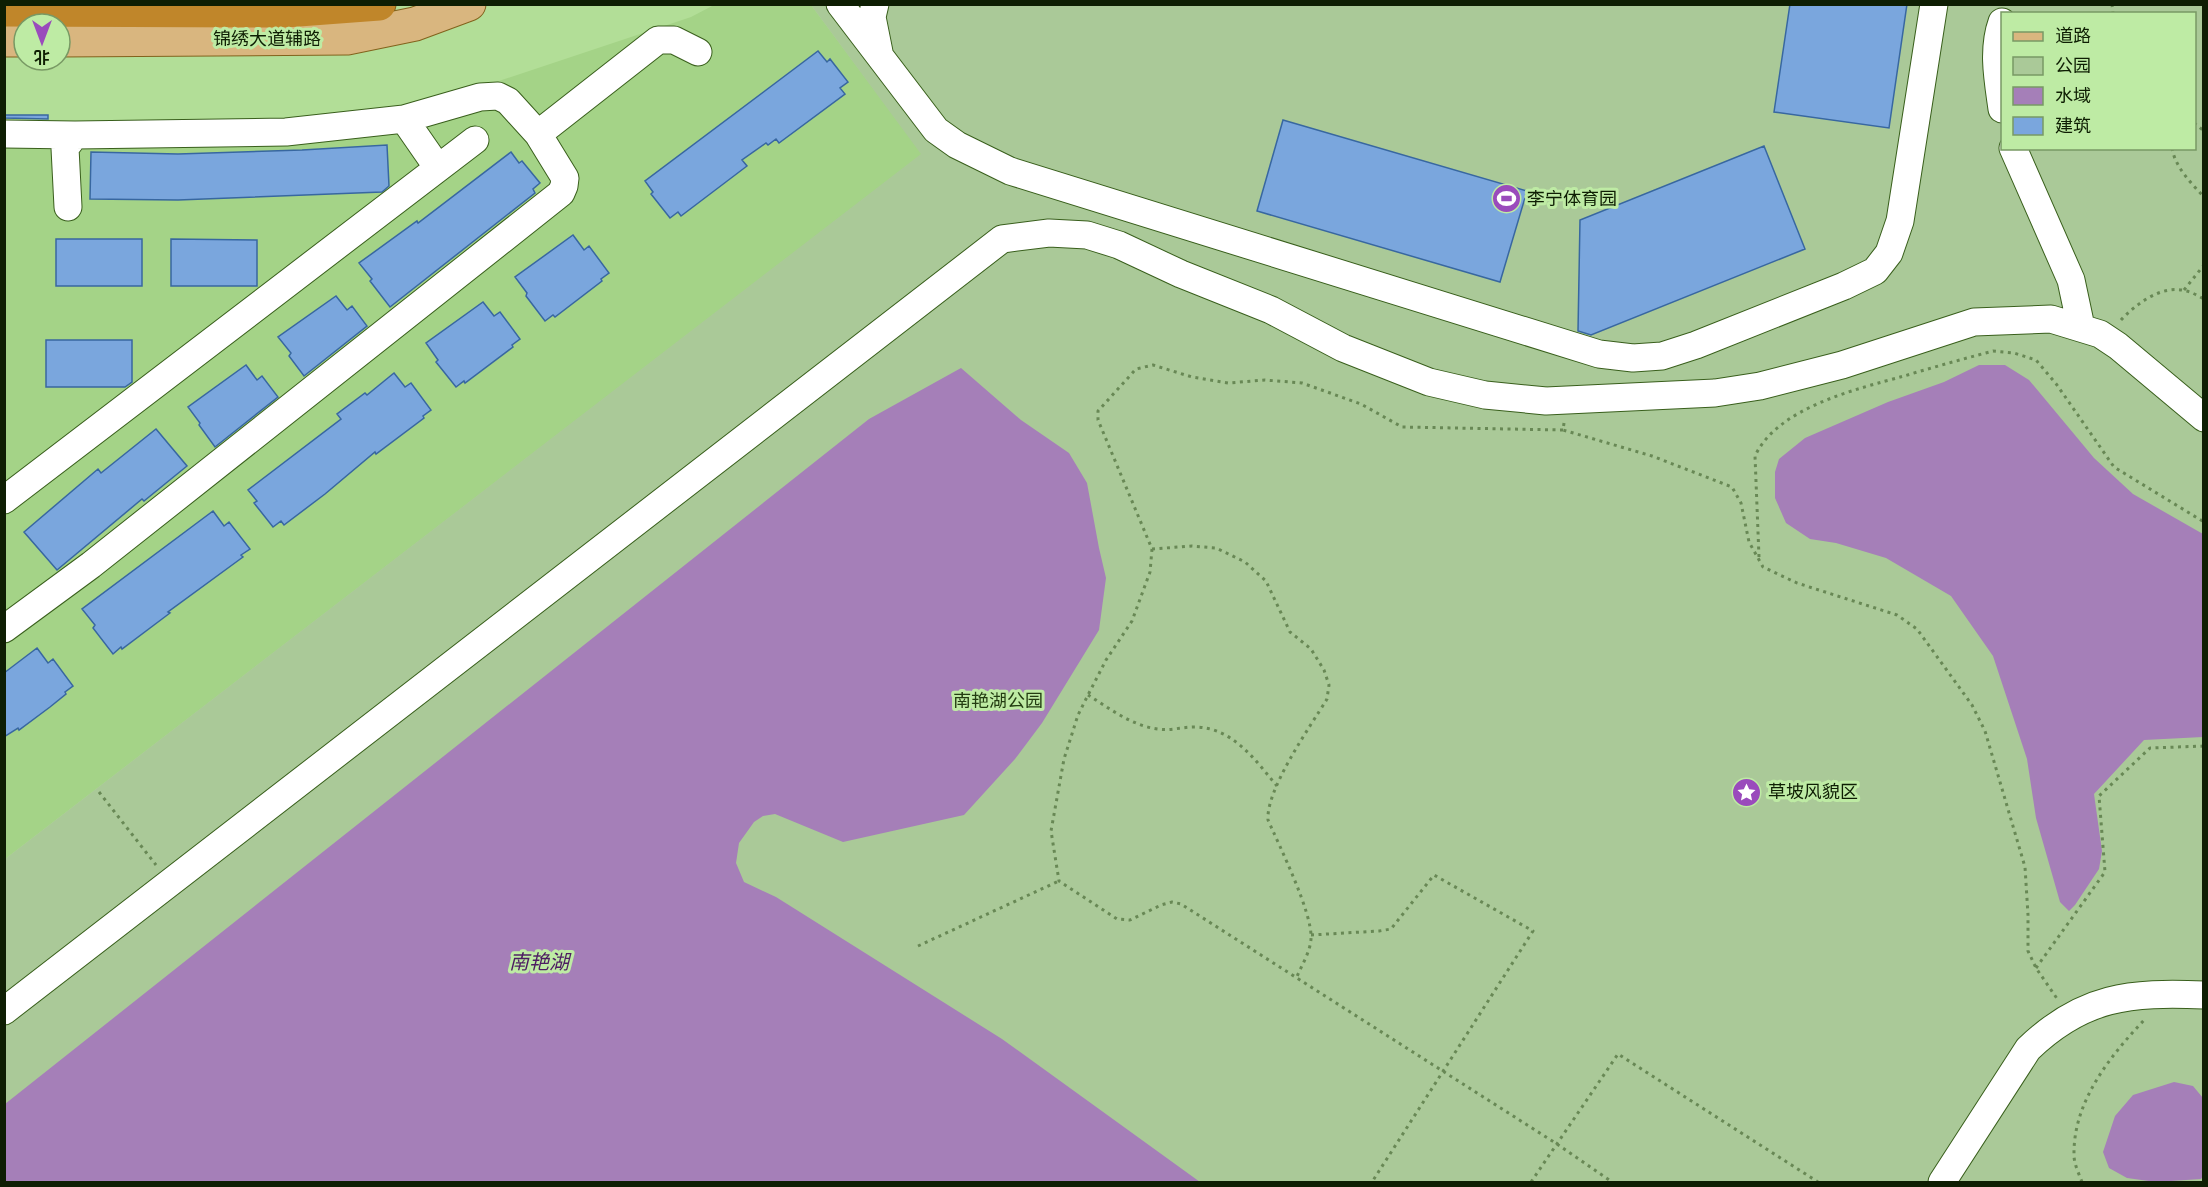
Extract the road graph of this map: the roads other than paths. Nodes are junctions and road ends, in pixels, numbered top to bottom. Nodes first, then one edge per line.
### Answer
1 (378, 4) edge
2 (469, 4) edge
3 (840, 4) edge
4 (875, 4) edge
5 (1934, 4) edge
6 (4, 10) edge
7 (2001, 25) edge
8 (72, 40) edge
9 (698, 52) dead end
10 (881, 59) junction
11 (2001, 102) edge
12 (404, 119) junction
13 (4, 134) edge
14 (538, 134) junction
15 (75, 135) junction
16 (475, 140) dead end
17 (2014, 150) edge
18 (438, 168) junction
19 (68, 207) dead end
20 (2093, 332) junction
21 (2204, 418) edge
22 (4, 500) edge
23 (4, 629) edge
24 (2204, 995) edge
25 (4, 1011) edge
26 (1942, 1182) edge

1 - 6 highway
2 - 8 main road, 锦绣大道辅路
3 - 10 lane
4 - 10 lane
5 - 10 lane
7 - 11 lane
9 - 14 lane
12 - 14 lane
12 - 15 lane
12 - 18 lane
13 - 15 lane
14 - 23 lane
15 - 19 lane
16 - 18 lane
17 - 20 lane
18 - 22 lane
20 - 21 lane
20 - 25 lane
24 - 26 lane

